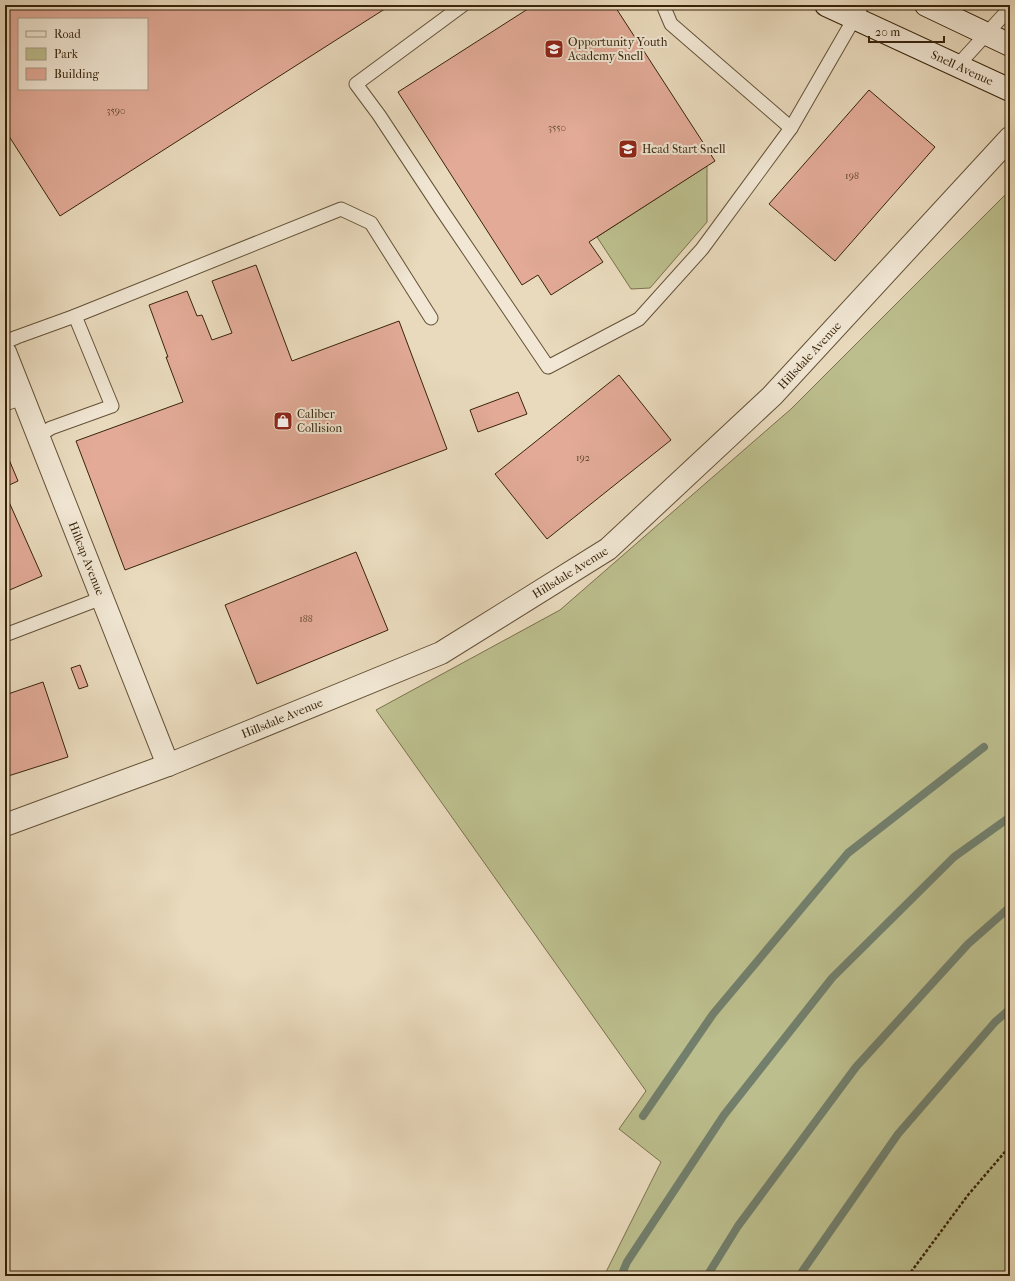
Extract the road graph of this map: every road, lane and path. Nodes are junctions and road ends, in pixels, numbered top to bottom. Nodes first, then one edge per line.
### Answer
1 (463, 5) edge
2 (663, 5) edge
3 (826, 5) edge
4 (926, 5) edge
5 (1010, 8) edge
6 (859, 12) edge
7 (987, 34) junction
8 (1010, 45) edge
9 (958, 65) junction
10 (1010, 90) edge
11 (791, 128) junction
12 (1010, 138) edge
13 (75, 316) junction
14 (431, 318) dead end
15 (5, 342) edge
16 (5, 352) edge
17 (14, 401) edge
18 (38, 436) junction
19 (102, 598) junction
20 (5, 635) edge
21 (168, 765) junction
22 (5, 825) edge
23 (1010, 1146) edge
24 (908, 1276) edge

1 - 11 lane
2 - 11 lane
3 - 6 street, Snell Avenue
4 - 7 street
5 - 7 lane
6 - 9 street, Snell Avenue
6 - 11 lane
7 - 8 street
7 - 9 lane
9 - 10 street, Snell Avenue
12 - 21 street, Hillsdale Avenue
13 - 14 lane
13 - 15 lane
13 - 18 lane
16 - 17 street, Hillcap Avenue
17 - 18 street, Hillcap Avenue
18 - 19 street, Hillcap Avenue
19 - 20 lane
19 - 21 street, Hillcap Avenue
21 - 22 street, Hillsdale Avenue
23 - 24 path

